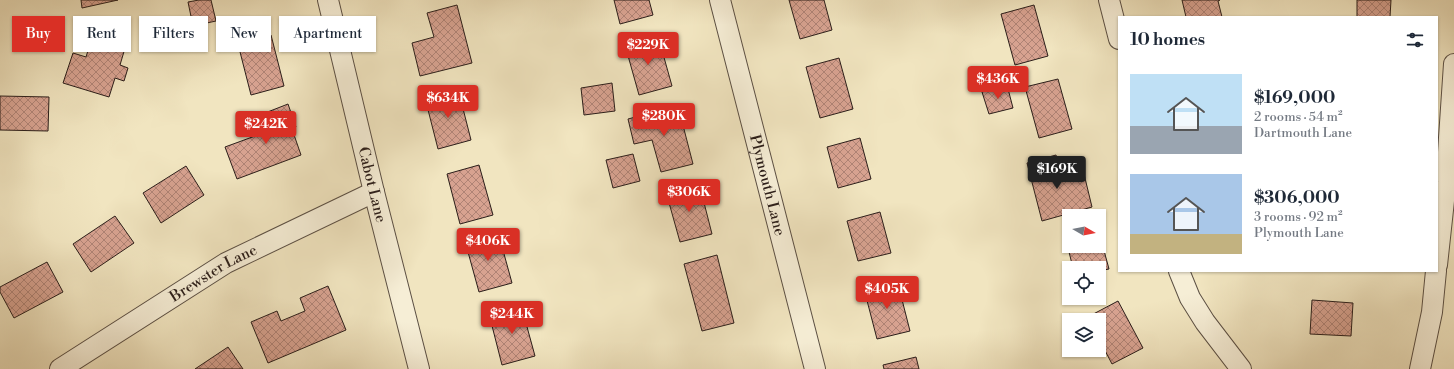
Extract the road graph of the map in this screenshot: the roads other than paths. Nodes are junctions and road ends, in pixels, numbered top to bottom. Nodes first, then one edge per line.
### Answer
1 (328, 0) edge
2 (720, 0) edge
3 (1109, 0) edge
4 (1118, 35) edge
5 (1454, 64) edge
6 (374, 192) junction
7 (1438, 256) edge
8 (1178, 272) edge
9 (1436, 272) edge
10 (60, 369) edge
11 (419, 369) edge
12 (815, 369) edge
13 (1241, 369) edge
14 (1420, 369) edge

1 - 6 street, Cabot Lane
2 - 12 street, Plymouth Lane
3 - 4 street
5 - 7 street
6 - 10 street, Brewster Lane
6 - 11 street, Cabot Lane
8 - 13 street
9 - 14 street

